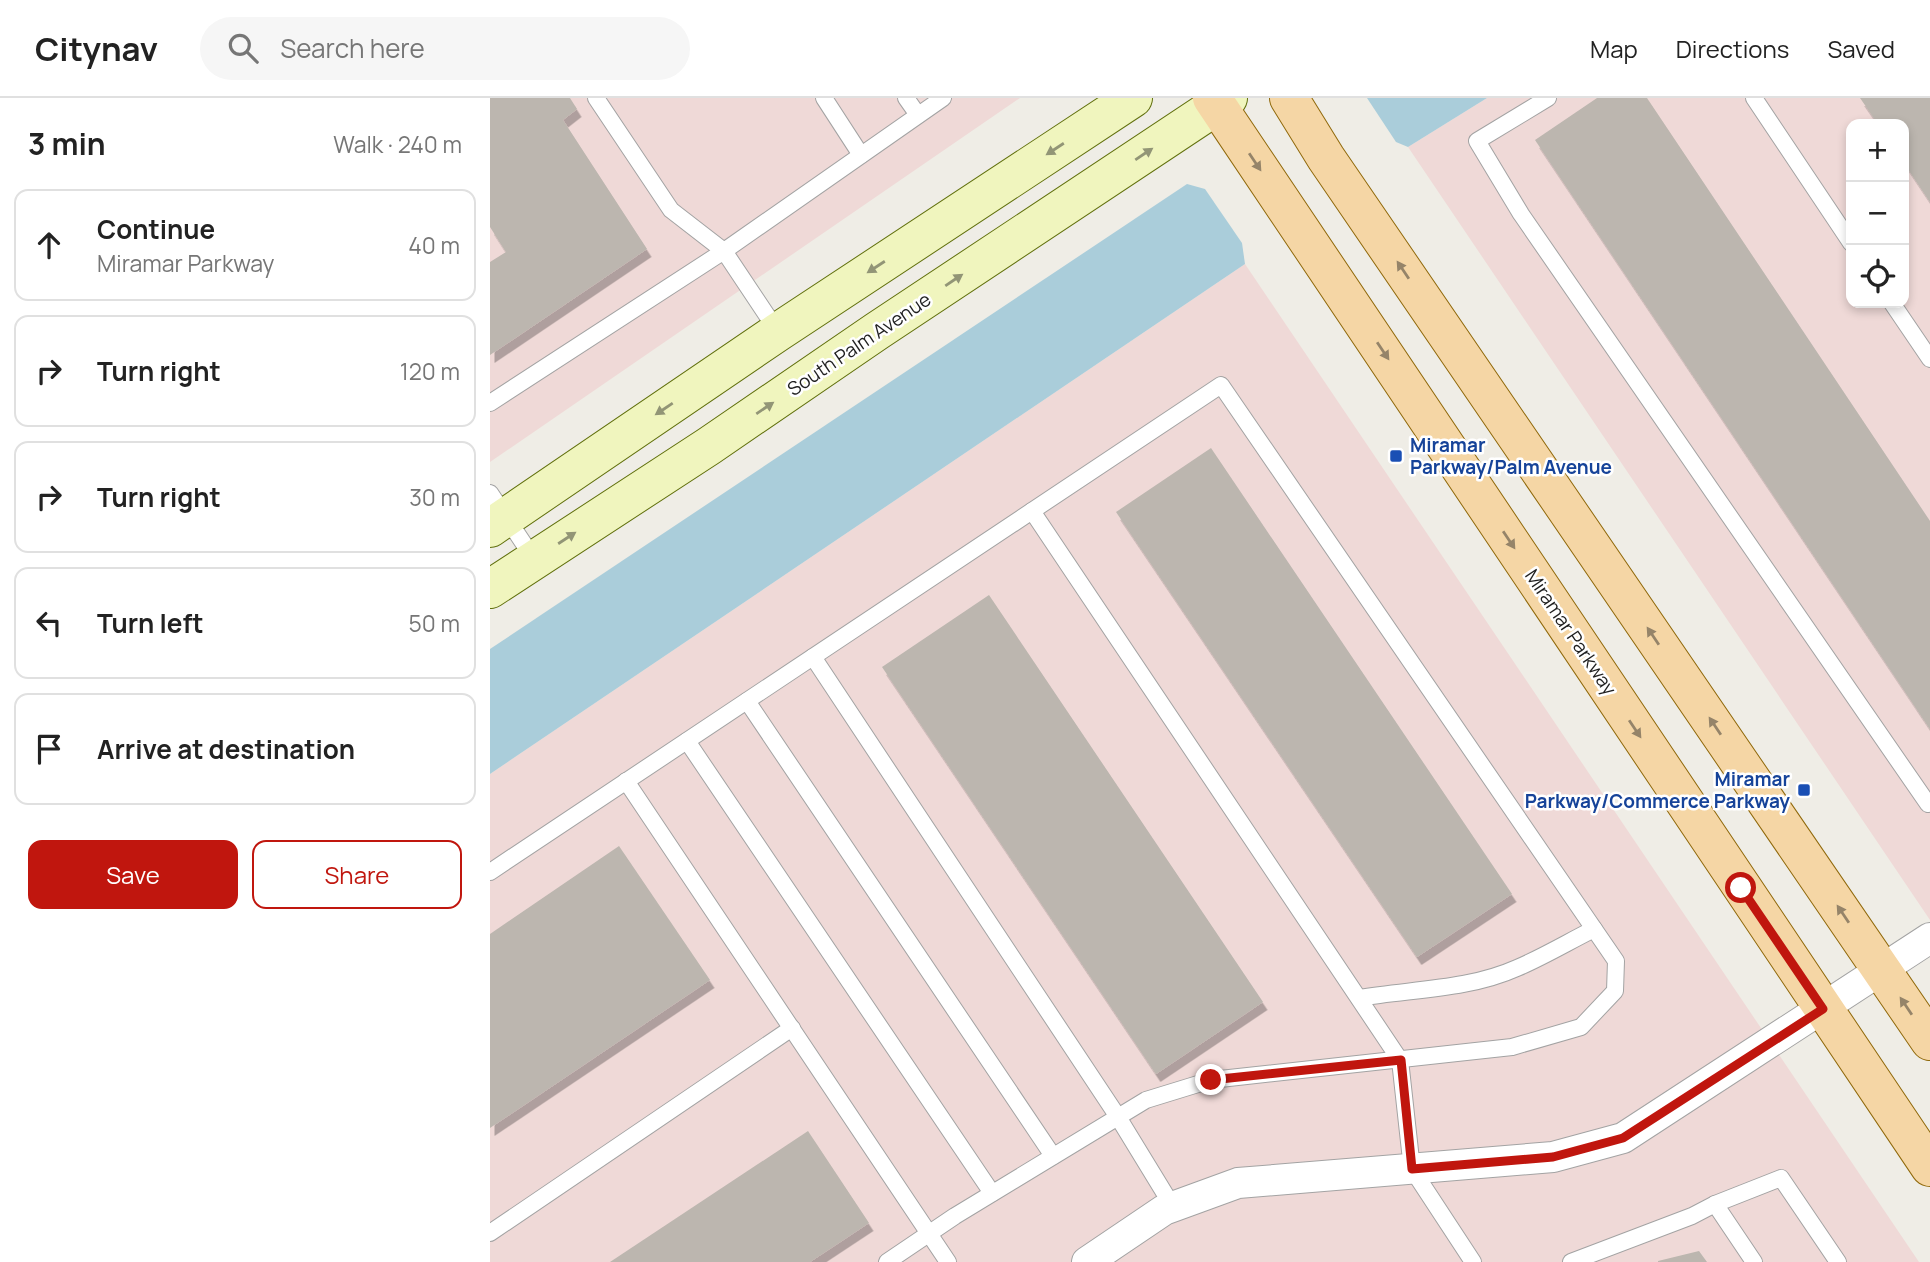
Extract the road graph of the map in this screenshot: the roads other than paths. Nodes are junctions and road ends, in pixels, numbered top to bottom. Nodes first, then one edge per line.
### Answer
1 (596, 98) edge
2 (824, 98) edge
3 (906, 98) edge
4 (943, 98) edge
5 (1133, 98) edge
6 (1289, 98) edge
7 (1548, 98) edge
8 (1754, 98) edge
9 (1219, 101) edge
10 (918, 115) junction
11 (861, 155) junction
12 (1846, 236) edge
13 (723, 251) junction
14 (1895, 308) edge
15 (778, 332) junction
16 (1930, 359) edge
17 (490, 402) edge
18 (1032, 511) junction
19 (495, 512) edge
20 (534, 559) junction
21 (490, 589) edge
22 (813, 657) junction
23 (747, 701) junction
24 (687, 741) junction
25 (626, 781) junction
26 (1930, 803) edge
27 (490, 872) edge
28 (1594, 929) junction
29 (1930, 938) edge
30 (1882, 970) junction
31 (1359, 999) junction
32 (1823, 1009) junction
33 (792, 1028) junction
34 (1930, 1041) edge
35 (1401, 1060) junction
36 (1118, 1117) junction
37 (1053, 1156) junction
38 (1930, 1167) edge
39 (1412, 1169) junction
40 (992, 1194) junction
41 (1716, 1204) junction
42 (1173, 1207) junction
43 (490, 1233) edge
44 (929, 1233) junction
45 (887, 1262) edge
46 (948, 1262) edge
47 (1087, 1262) edge
48 (1473, 1262) edge
49 (1571, 1262) edge
50 (1754, 1262) edge
51 (1838, 1262) edge

1 - 13 lane
2 - 11 lane
3 - 10 lane
4 - 10 lane
5 -> 15 main road
30 -> 6 main road
7 - 26 lane
8 - 12 lane
20 -> 9 main road, South Palm Avenue
9 -> 32 main road, Miramar Parkway
10 - 11 lane
11 - 13 lane
13 - 15 lane
13 - 17 lane
14 - 16 lane
15 -> 19 main road
18 - 22 lane
18 - 28 lane
18 - 31 lane
19 - 20 lane
20 - 21 main road, South Palm Avenue
22 - 23 lane
22 - 36 lane
23 - 24 lane
23 - 37 lane
24 - 25 lane
24 - 40 lane
25 - 27 lane
25 - 33 lane
28 - 31 lane
28 - 35 lane
29 - 30 street
30 - 32 street
34 -> 30 main road
31 - 35 lane
32 - 38 main road, Miramar Parkway
32 - 39 street
33 - 43 lane
33 - 44 lane
35 - 36 lane
35 - 39 lane
36 - 37 lane
36 - 42 lane
37 - 40 lane
39 - 42 street
39 - 48 lane
40 - 44 lane
41 - 49 lane
41 - 50 lane
41 - 51 lane
42 - 47 street
44 - 45 lane
44 - 46 lane

